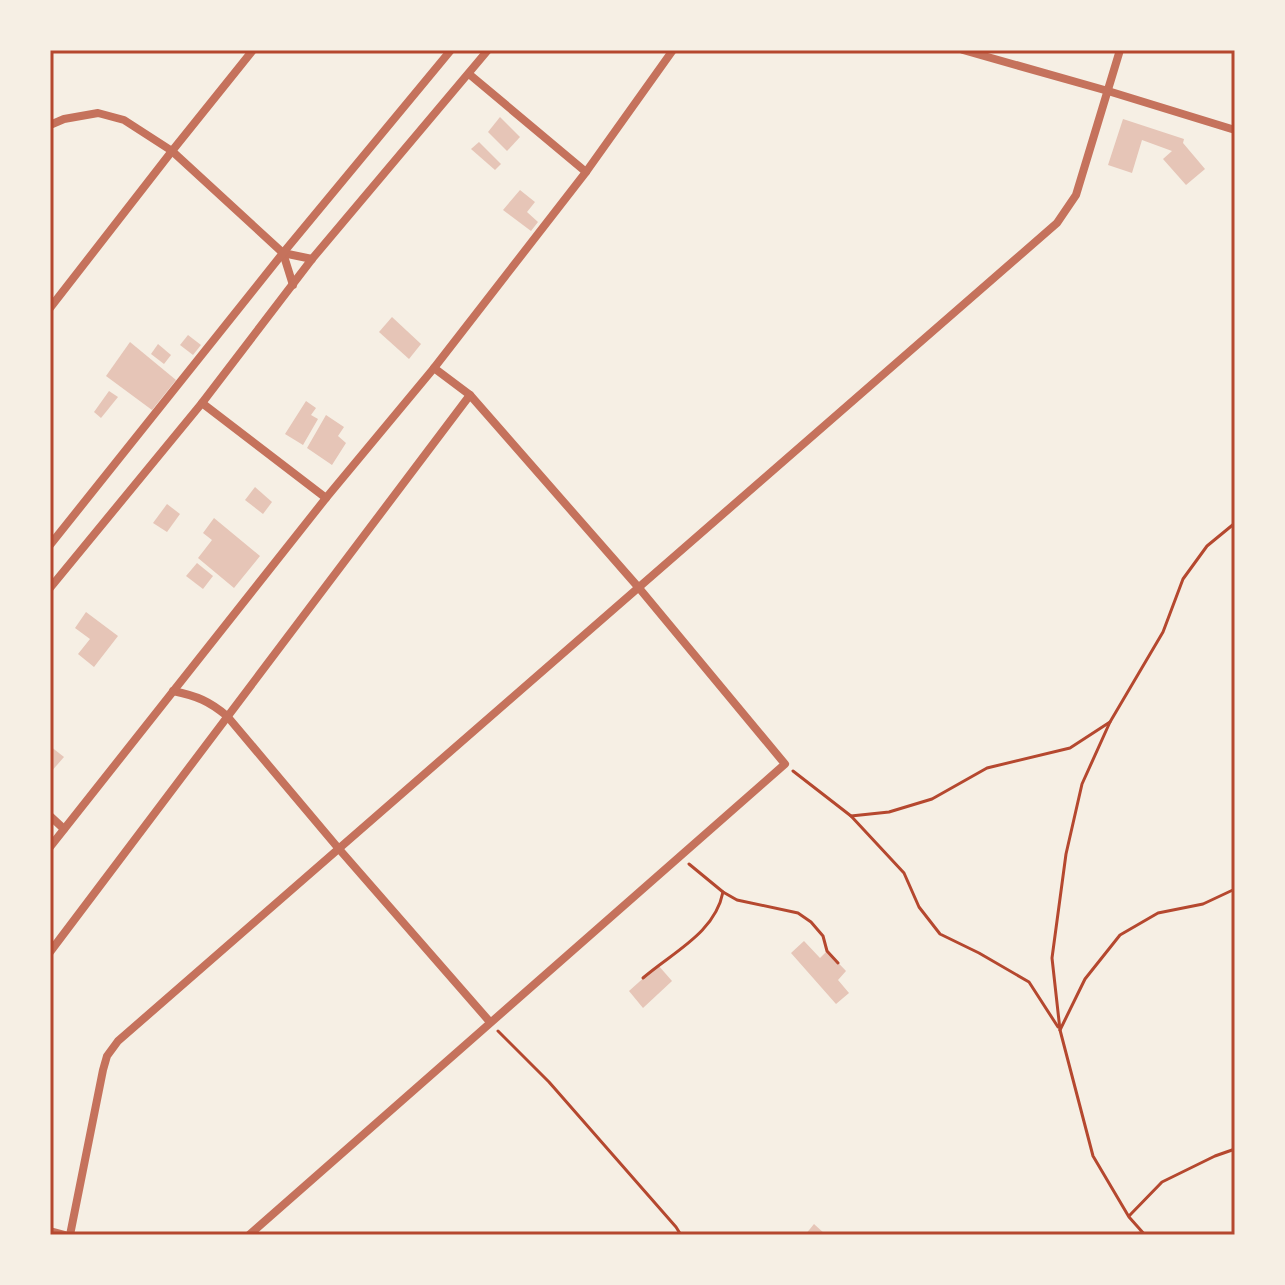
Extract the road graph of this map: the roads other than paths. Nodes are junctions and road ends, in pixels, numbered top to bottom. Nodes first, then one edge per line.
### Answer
1 (253, 50) edge
2 (451, 50) edge
3 (488, 50) edge
4 (673, 50) edge
5 (963, 50) edge
6 (1120, 50) edge
7 (469, 74) junction
8 (1108, 91) junction
9 (50, 125) edge
10 (1235, 130) edge
11 (172, 151) junction
12 (586, 172) junction
13 (283, 253) junction
14 (312, 259) junction
15 (293, 285) junction
16 (50, 308) edge
17 (434, 368) junction
18 (470, 395) junction
19 (202, 403) junction
20 (326, 498) junction
21 (50, 545) edge
22 (50, 588) edge
23 (639, 588) junction
24 (173, 691) junction
25 (227, 716) junction
26 (50, 816) edge
27 (64, 829) junction
28 (50, 847) edge
29 (339, 849) junction
30 (50, 952) edge
31 (490, 1022) junction
32 (50, 1231) edge
33 (68, 1235) edge
34 (249, 1235) edge

1 - 11 street
2 - 13 street
3 - 7 street
4 - 12 street
5 - 8 street
6 - 8 street
7 - 12 street
7 - 14 street
8 - 10 street
8 - 23 street
9 - 11 street
11 - 13 street
11 - 16 street
12 - 17 street
13 - 14 street
13 - 15 street
13 - 21 street
14 - 15 street
15 - 19 street
17 - 18 street
17 - 20 street
18 - 23 street
18 - 25 street
19 - 20 street
19 - 22 street
20 - 24 street
23 - 29 street
23 - 31 street
24 - 25 street
24 - 27 street
25 - 29 street
25 - 30 street
26 - 27 street
27 - 28 street
29 - 31 street
29 - 33 street
31 - 34 street
32 - 33 street

